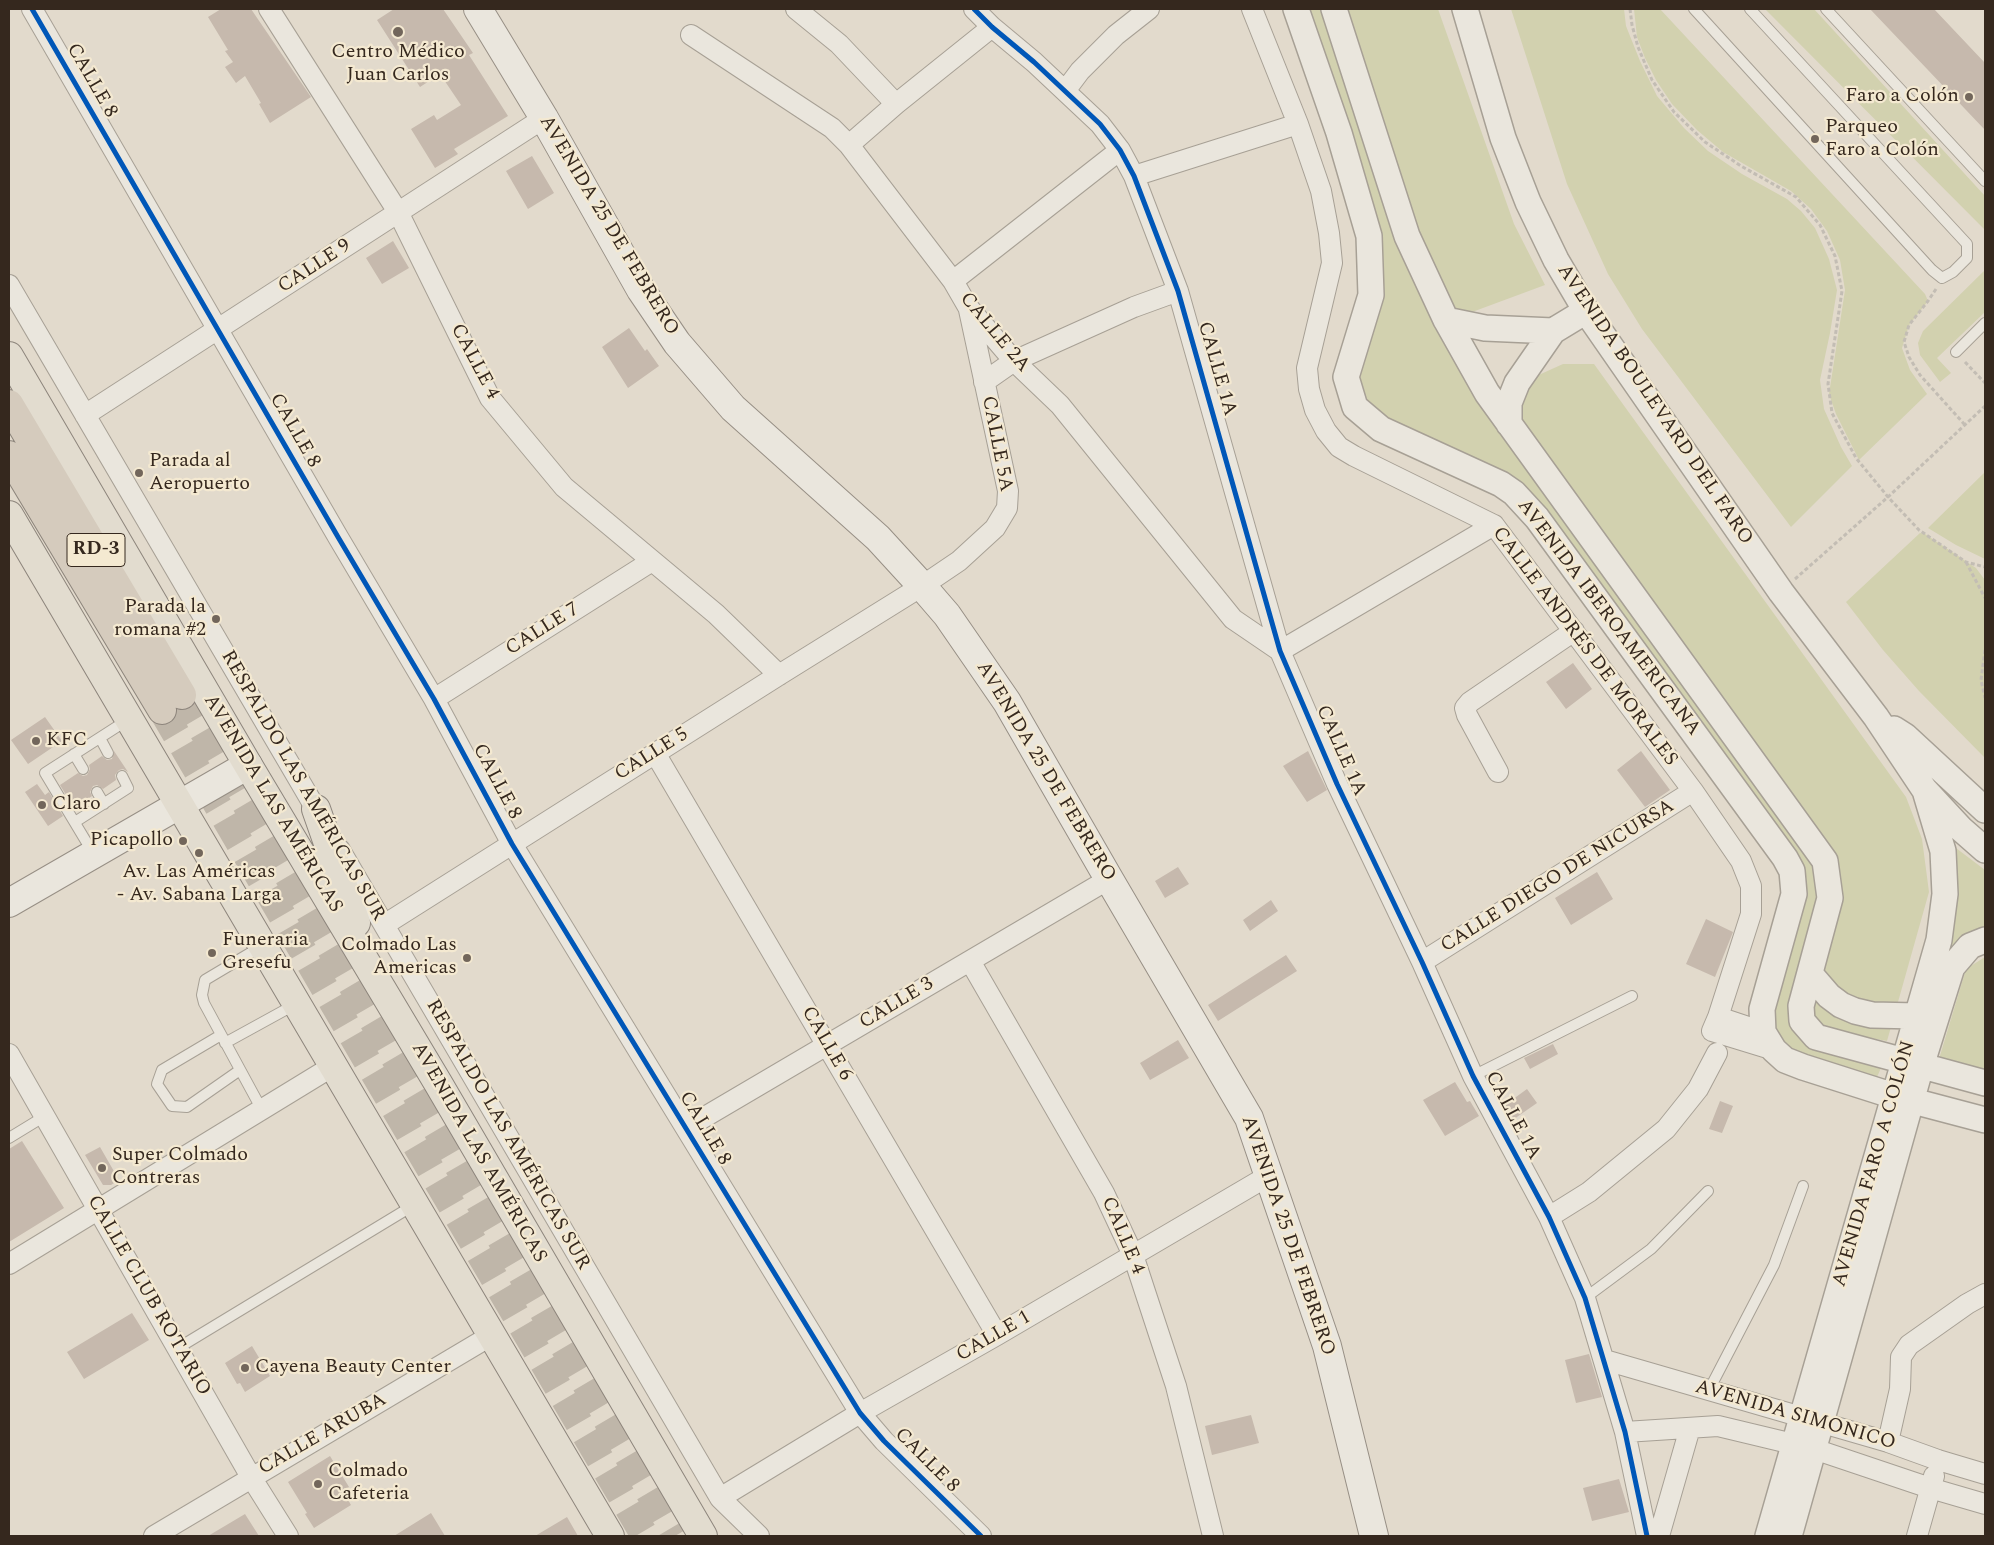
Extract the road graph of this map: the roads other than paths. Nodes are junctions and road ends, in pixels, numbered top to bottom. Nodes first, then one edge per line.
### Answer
1 (32, 9) edge
2 (269, 9) edge
3 (478, 9) edge
4 (796, 9) edge
5 (974, 9) edge
6 (1149, 9) edge
7 (1252, 9) edge
8 (1296, 9) edge
9 (1334, 9) edge
10 (1465, 9) edge
11 (1694, 9) edge
12 (1750, 9) edge
13 (1826, 9) edge
14 (992, 27) junction
15 (691, 35) dead end
16 (1065, 91) junction
17 (896, 104) junction
18 (544, 118) junction
19 (1298, 124) junction
20 (849, 145) junction
21 (1120, 150) junction
22 (1134, 176) junction
23 (1985, 181) edge
24 (398, 212) junction
25 (953, 281) junction
26 (9, 285) edge
27 (1178, 290) junction
28 (968, 307) junction
29 (1586, 311) junction
30 (1446, 320) junction
31 (1985, 323) edge
32 (218, 330) junction
33 (1553, 331) junction
34 (1956, 352) road end
35 (9, 356) edge
36 (1014, 361) junction
37 (984, 382) junction
38 (9, 404) edge
39 (85, 415) junction
40 (1508, 424) junction
41 (9, 455) edge
42 (9, 515) edge
43 (1494, 525) junction
44 (652, 561) junction
45 (922, 586) junction
46 (1574, 631) junction
47 (1280, 651) junction
48 (779, 675) junction
49 (434, 699) junction
50 (1876, 717) junction
51 (129, 719) junction
52 (100, 738) junction
53 (108, 752) dead end
54 (655, 753) junction
55 (74, 754) junction
56 (248, 765) junction
57 (83, 769) dead end
58 (1498, 772) dead end
59 (122, 776) dead end
60 (1924, 789) junction
61 (1693, 791) junction
62 (97, 792) dead end
63 (104, 804) junction
64 (179, 804) junction
65 (316, 809) junction
66 (1985, 810) edge
67 (75, 822) junction
68 (512, 844) junction
69 (1985, 850) edge
70 (94, 853) junction
71 (1108, 879) junction
72 (9, 903) edge
73 (384, 925) junction
74 (1985, 940) edge
75 (262, 946) junction
76 (970, 961) junction
77 (1422, 962) junction
78 (1810, 974) junction
79 (1632, 996) dead end
80 (296, 1004) junction
81 (1917, 1016) junction
82 (223, 1039) junction
83 (1769, 1041) junction
84 (827, 1045) junction
85 (1717, 1053) dead end
86 (9, 1054) edge
87 (1913, 1063) junction
88 (333, 1066) junction
89 (240, 1070) junction
90 (1473, 1076) junction
91 (438, 1083) junction
92 (1985, 1083) edge
93 (1902, 1098) junction
94 (262, 1110) junction
95 (45, 1116) junction
96 (1985, 1120) edge
97 (686, 1128) junction
98 (9, 1138) edge
99 (1268, 1176) junction
100 (1803, 1186) dead end
101 (1708, 1191) dead end
102 (414, 1205) junction
103 (99, 1210) junction
104 (1549, 1217) junction
105 (1133, 1255) junction
106 (9, 1264) edge
107 (1985, 1294) edge
108 (1585, 1298) junction
109 (492, 1335) junction
110 (997, 1335) junction
111 (178, 1348) junction
112 (1605, 1360) junction
113 (1709, 1390) junction
114 (860, 1413) junction
115 (1812, 1421) junction
116 (1690, 1428) junction
117 (1625, 1432) junction
118 (1888, 1442) junction
119 (1803, 1447) junction
120 (1938, 1460) junction
121 (1985, 1474) edge
122 (251, 1477) junction
123 (1930, 1488) junction
124 (720, 1498) junction
125 (1985, 1504) edge
126 (154, 1536) edge
127 (288, 1536) edge
128 (610, 1536) edge
129 (703, 1536) edge
130 (759, 1536) edge
131 (981, 1536) edge
132 (1213, 1536) edge
133 (1374, 1536) edge
134 (1647, 1536) edge
135 (1659, 1536) edge
136 (1768, 1536) edge
137 (1789, 1536) edge
138 (1917, 1536) edge

1 - 32 street, CALLE 8
2 - 24 street, CALLE 4
3 - 18 main road, AVENIDA 25 DE FEBRERO
4 - 17 street
5 - 14 street, CALLE 1A
6 - 16 street
7 - 19 street, CALLE ANDRÉS DE MORALES
8 - 83 street, AVENIDA IBEROAMERICANA
9 - 30 street, AVENIDA IBEROAMERICANA
10 - 29 street, AVENIDA BOULEVARD DEL FARO
11 - 12 lane
13 - 23 lane
14 - 16 street, CALLE 1A
14 - 17 street
15 - 20 street, CALLE 2A
16 - 21 street, CALLE 1A
17 - 20 street
18 - 24 street, CALLE 9
18 - 45 main road, AVENIDA 25 DE FEBRERO
19 - 22 street
19 - 43 street, CALLE ANDRÉS DE MORALES
20 - 25 street, CALLE 2A
21 - 22 street, CALLE 1A
21 - 25 street
22 - 27 street, CALLE 1A
24 - 32 street, CALLE 9
24 - 44 street, CALLE 4
25 - 28 street, CALLE 2A
26 - 39 street, RESPALDO LAS AMÉRICAS SUR
27 - 36 street, CALLE 5A
27 - 47 street, CALLE 1A
28 - 36 street, CALLE 2A
28 - 37 street, CALLE 5A
29 - 33 street
29 - 50 street, AVENIDA BOULEVARD DEL FARO
30 - 33 street
30 - 40 street, AVENIDA IBEROAMERICANA
31 - 34 lane
32 - 39 street, CALLE 9
32 - 49 street, CALLE 8
33 - 40 street
35 - 56 main road, AVENIDA LAS AMÉRICAS
36 - 37 street, CALLE 5A
36 - 47 street, CALLE 2A
37 - 45 street, CALLE 5A
38 - 41 highway, RD-3
39 - 65 street, RESPALDO LAS AMÉRICAS SUR
40 - 78 street, AVENIDA IBEROAMERICANA
42 - 51 main road
43 - 46 street, CALLE ANDRÉS DE MORALES
43 - 47 street
44 - 48 street, CALLE 4
44 - 49 street, CALLE 7
45 - 48 street, CALLE 5
45 - 71 main road, AVENIDA 25 DE FEBRERO
46 - 58 street
46 - 61 street, CALLE ANDRÉS DE MORALES
47 - 77 street, CALLE 1A
48 - 54 street, CALLE 5
49 - 68 street, CALLE 8
50 - 60 street, AVENIDA BOULEVARD DEL FARO
50 - 66 street, AVENIDA BOULEVARD DEL FARO
51 - 52 lane
51 - 64 main road
52 - 53 lane
52 - 55 lane
54 - 68 street, CALLE 5
54 - 84 street, CALLE 6
55 - 57 lane
55 - 67 lane
56 - 64 main road
56 - 91 main road, AVENIDA LAS AMÉRICAS
59 - 63 lane
60 - 69 street, AVENIDA BOULEVARD DEL FARO
60 - 81 street, AVENIDA FARO A COLÓN
61 - 77 street, CALLE DIEGO DE NICURSA
61 - 83 street, CALLE ANDRÉS DE MORALES
62 - 63 lane
63 - 67 lane
64 - 70 main road
64 - 75 main road
65 - 73 street, RESPALDO LAS AMÉRICAS SUR
65 - 91 main road
67 - 70 lane
68 - 73 street, CALLE 5
68 - 97 street, CALLE 8
70 - 72 main road
71 - 76 street, CALLE 3
71 - 99 main road, AVENIDA 25 DE FEBRERO
73 - 124 street, RESPALDO LAS AMÉRICAS SUR
74 - 87 street, AVENIDA FARO A COLÓN
75 - 80 main road
75 - 82 lane
76 - 84 street, CALLE 3
76 - 105 street, CALLE 4
77 - 90 street, CALLE 1A
78 - 81 street
78 - 87 street, AVENIDA IBEROAMERICANA
79 - 90 lane
80 - 82 lane
80 - 88 main road
81 - 87 street, AVENIDA FARO A COLÓN
82 - 89 lane
82 - 89 lane
83 - 93 street
84 - 97 street, CALLE 3
84 - 110 street, CALLE 6
85 - 104 street
86 - 95 street, CALLE CLUB ROTARIO
87 - 92 street, AVENIDA IBEROAMERICANA
87 - 93 street, AVENIDA FARO A COLÓN
88 - 94 street
88 - 102 main road
89 - 94 lane
90 - 104 street, CALLE 1A
91 - 129 main road, AVENIDA LAS AMÉRICAS
93 - 96 street
93 - 115 street, AVENIDA FARO A COLÓN
94 - 103 street
95 - 98 lane
95 - 103 street, CALLE CLUB ROTARIO
97 - 114 street, CALLE 8
99 - 105 street, CALLE 1
99 - 133 main road, AVENIDA 25 DE FEBRERO
100 - 113 lane
101 - 108 lane
102 - 109 main road
102 - 111 lane
103 - 106 street
103 - 111 street, CALLE CLUB ROTARIO
104 - 108 street, CALLE 1A
105 - 110 street, CALLE 1
105 - 132 street, CALLE 4
107 - 118 street
108 - 112 street, CALLE 1A
109 - 122 street, CALLE ARUBA
109 - 128 main road
110 - 114 street, CALLE 1
111 - 122 street, CALLE CLUB ROTARIO
112 - 113 street, AVENIDA SIMONICO
112 - 117 street, CALLE 1A
113 - 115 street, AVENIDA SIMONICO
114 - 124 street, CALLE 1
114 - 131 street, CALLE 8
115 - 118 street, AVENIDA SIMONICO
115 - 119 street, AVENIDA FARO A COLÓN
116 - 117 street, AVENIDA SIMONICO
116 - 119 street, AVENIDA SIMONICO
116 - 135 street
117 - 134 street, CALLE 1A
118 - 120 street, AVENIDA SIMONICO
119 - 123 street, AVENIDA SIMONICO
119 - 136 street, AVENIDA FARO A COLÓN
119 - 137 street, AVENIDA FARO A COLÓN
120 - 121 street, AVENIDA SIMONICO
120 - 123 street
122 - 126 street, CALLE ARUBA
122 - 127 street, CALLE CLUB ROTARIO
123 - 125 street, AVENIDA SIMONICO
123 - 138 street
124 - 130 street, RESPALDO LAS AMÉRICAS SUR

